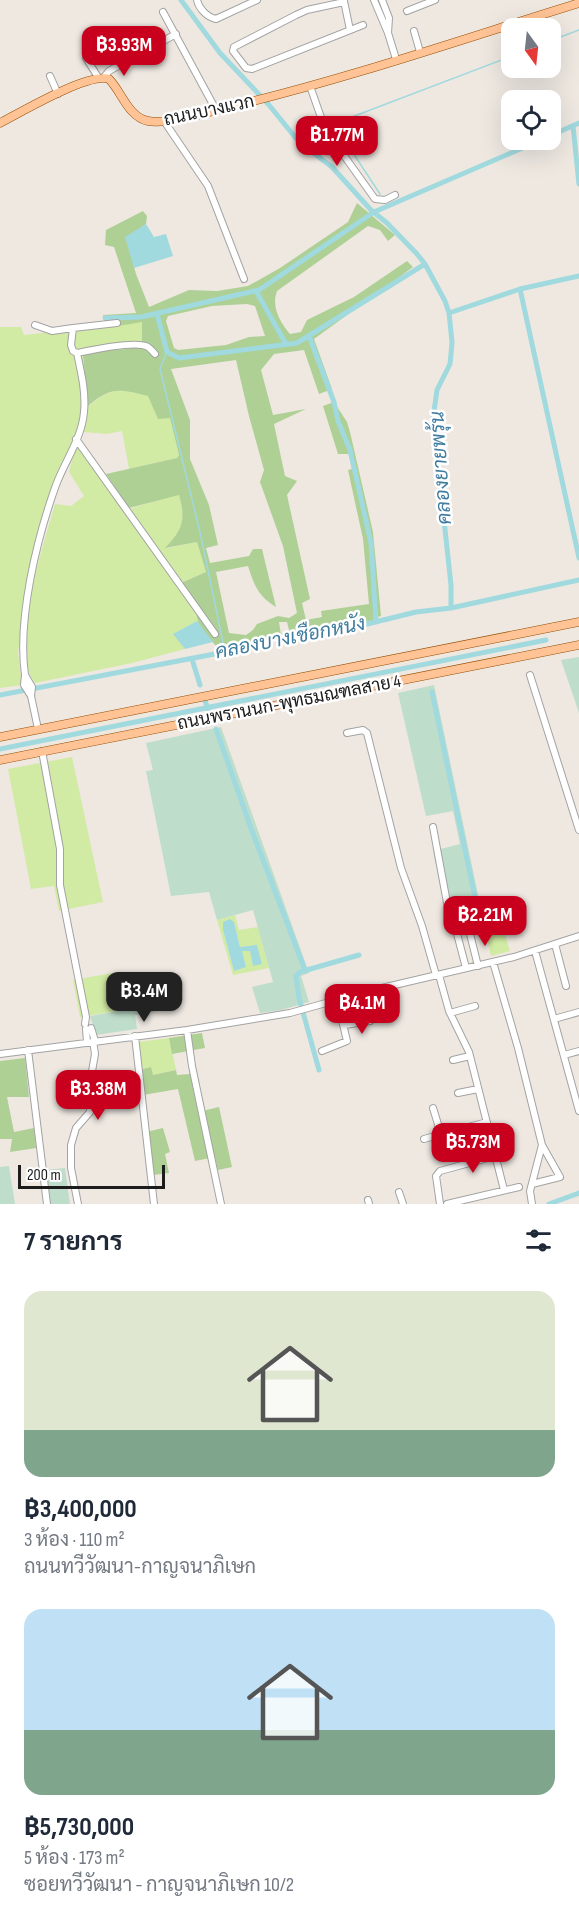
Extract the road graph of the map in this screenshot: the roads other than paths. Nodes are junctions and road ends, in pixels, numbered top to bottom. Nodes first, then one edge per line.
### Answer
1 (197, 0) edge
2 (257, 0) edge
3 (432, 0) edge
4 (344, 1) edge
5 (383, 2) edge
6 (375, 3) edge
7 (579, 3) edge
8 (406, 11) dead end
9 (163, 12) dead end
10 (363, 25) dead end
11 (350, 30) junction
12 (414, 31) dead end
13 (388, 33) junction
14 (176, 34) junction
15 (420, 52) junction
16 (86, 58) dead end
17 (396, 59) junction
18 (50, 76) dead end
19 (101, 77) junction
20 (310, 86) junction
21 (58, 94) junction
22 (216, 110) junction
23 (164, 121) junction
24 (0, 123) edge
25 (395, 195) dead end
26 (244, 279) dead end
27 (117, 323) dead end
28 (35, 325) dead end
29 (73, 328) junction
30 (77, 353) junction
31 (155, 354) dead end
32 (76, 439) junction
33 (579, 622) edge
34 (215, 634) dead end
35 (579, 645) edge
36 (530, 675) dead end
37 (38, 729) junction
38 (347, 733) dead end
39 (0, 737) edge
40 (42, 751) junction
41 (0, 760) edge
42 (433, 827) dead end
43 (579, 830) edge
44 (470, 934) dead end
45 (579, 936) edge
46 (555, 944) junction
47 (535, 951) junction
48 (493, 962) junction
49 (478, 966) junction
50 (466, 968) junction
51 (438, 975) junction
52 (566, 986) dead end
53 (363, 992) junction
54 (337, 999) junction
55 (475, 1006) dead end
56 (579, 1012) edge
57 (450, 1013) junction
58 (554, 1019) junction
59 (345, 1025) junction
60 (187, 1030) junction
61 (135, 1036) junction
62 (92, 1041) junction
63 (28, 1050) junction
64 (322, 1051) dead end
65 (579, 1051) edge
66 (0, 1054) edge
67 (564, 1055) junction
68 (470, 1056) junction
69 (453, 1060) dead end
70 (478, 1089) junction
71 (576, 1091) edge
72 (458, 1093) dead end
73 (433, 1108) dead end
74 (579, 1111) edge
75 (487, 1122) junction
76 (441, 1134) junction
77 (424, 1138) dead end
78 (542, 1145) junction
79 (495, 1156) junction
80 (531, 1184) junction
81 (519, 1186) dead end
82 (504, 1190) junction
83 (399, 1192) dead end
84 (47, 1204) edge
85 (78, 1204) edge
86 (154, 1204) edge
87 (221, 1204) edge
88 (403, 1204) edge
89 (440, 1204) edge
90 (447, 1204) edge
91 (532, 1204) edge

1 - 2 street
3 - 8 street
4 - 11 street
4 - 11 street
5 - 6 street
5 - 13 street
6 - 13 street
7 - 15 main road, ถนนบางแวก
9 - 14 street
10 - 11 street
12 - 15 street
13 - 17 street
14 - 19 street
14 - 22 street
15 - 17 main road, ถนนบางแวก
16 - 19 street
17 - 20 main road, ถนนบางแวก
18 - 21 street
19 - 21 main road
19 - 23 main road, ถนนบางแวก
20 - 22 main road, ถนนบางแวก
20 - 25 street
21 - 24 main road
22 - 23 main road, ถนนบางแวก
23 - 26 street
27 - 29 street
28 - 29 street
29 - 30 street
30 - 31 street
30 - 32 street
32 - 34 street
32 - 37 street
33 - 37 main road, ถนนพรานนก-พุทธมณฑลสาย 4
35 - 40 main road, ถนนพรานนก-พุทธมณฑลสาย 4
36 - 43 street
37 - 39 main road, ถนนพรานนก-พุทธมณฑลสาย 4
38 - 51 street
40 - 41 main road, ถนนพรานนก-พุทธมณฑลสาย 4
40 - 62 street
42 - 50 street
44 - 49 street
45 - 46 street
46 - 47 street
46 - 52 street
47 - 48 street
47 - 58 street
48 - 49 street
48 - 78 street
49 - 50 street
50 - 51 street
51 - 53 street
51 - 57 street
53 - 54 street
53 - 59 street
54 - 59 street
54 - 60 street
55 - 57 street
56 - 58 street
57 - 68 street
58 - 67 street
59 - 64 street
60 - 61 street
60 - 87 street
61 - 62 street
61 - 86 street
62 - 63 street
62 - 85 street
63 - 66 street
63 - 84 street
65 - 67 street
67 - 71 street
68 - 69 street
68 - 70 street
70 - 72 street
70 - 75 street
71 - 74 street
73 - 76 street
75 - 76 street
75 - 79 street
76 - 77 street
78 - 80 street
78 - 80 street
79 - 82 street
79 - 89 street
80 - 91 street
81 - 82 street
82 - 90 street
83 - 88 street

